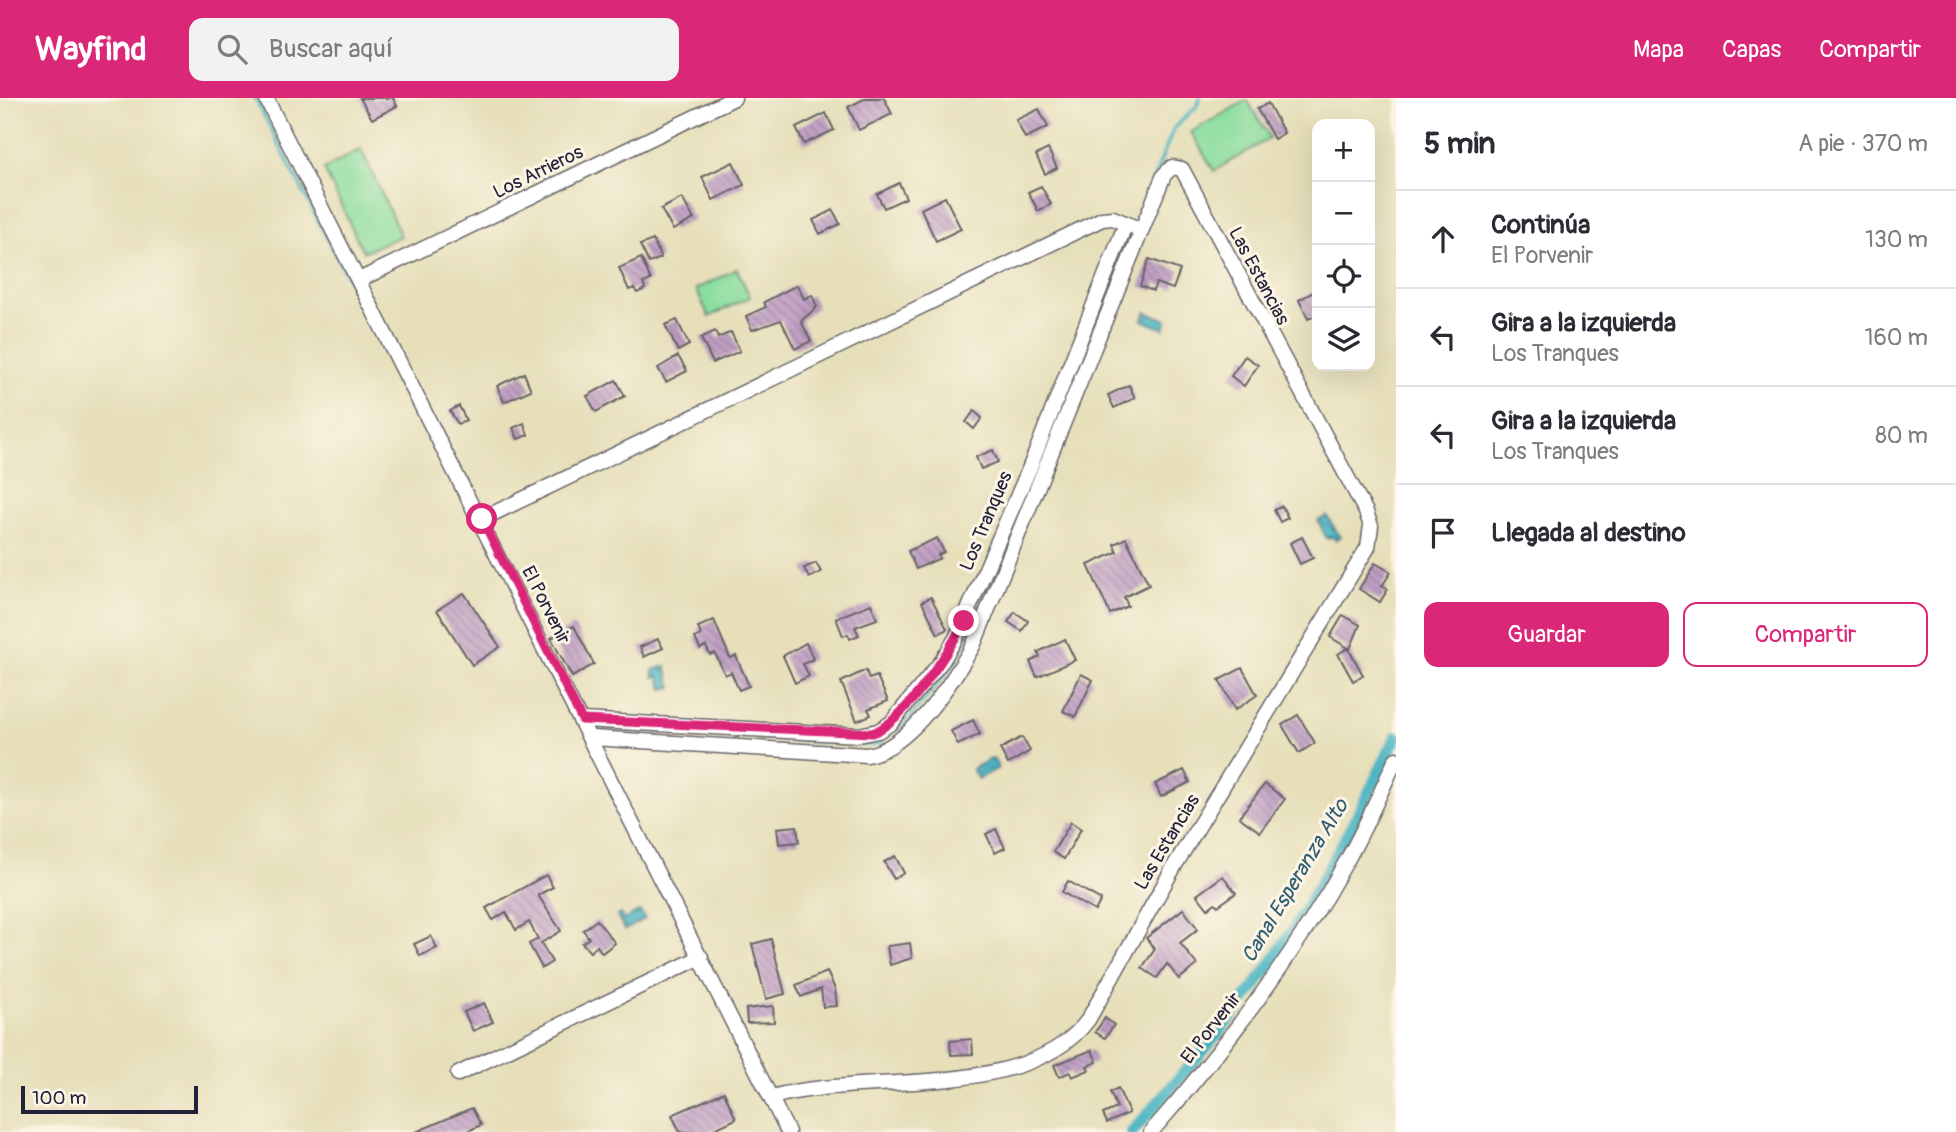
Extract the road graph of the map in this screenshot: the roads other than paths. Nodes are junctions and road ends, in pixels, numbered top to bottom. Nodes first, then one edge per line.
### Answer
1 (266, 98) edge
2 (734, 98) edge
3 (1126, 223) junction
4 (1144, 231) junction
5 (359, 280) junction
6 (482, 519) junction
7 (971, 605) junction
8 (987, 612) junction
9 (582, 720) junction
10 (592, 738) junction
11 (1396, 759) edge
12 (701, 957) junction
13 (458, 1074) dead end
14 (772, 1097) junction
15 (788, 1132) edge
16 (1151, 1132) edge

1 - 5 street, El Porvenir
2 - 5 street, Los Arrieros
3 - 4 street
3 - 6 street
3 - 7 street, Los Tranques
4 - 8 street, Las Estancias
4 - 14 street, Las Estancias
5 - 6 street, El Porvenir
6 - 9 street, El Porvenir
7 - 8 street
7 - 9 street, Los Tranques
8 - 10 street, Las Estancias
9 - 10 street, El Porvenir
10 - 12 street, El Porvenir
11 - 16 street, El Porvenir
12 - 13 street
12 - 14 street, El Porvenir
14 - 15 street, El Porvenir

